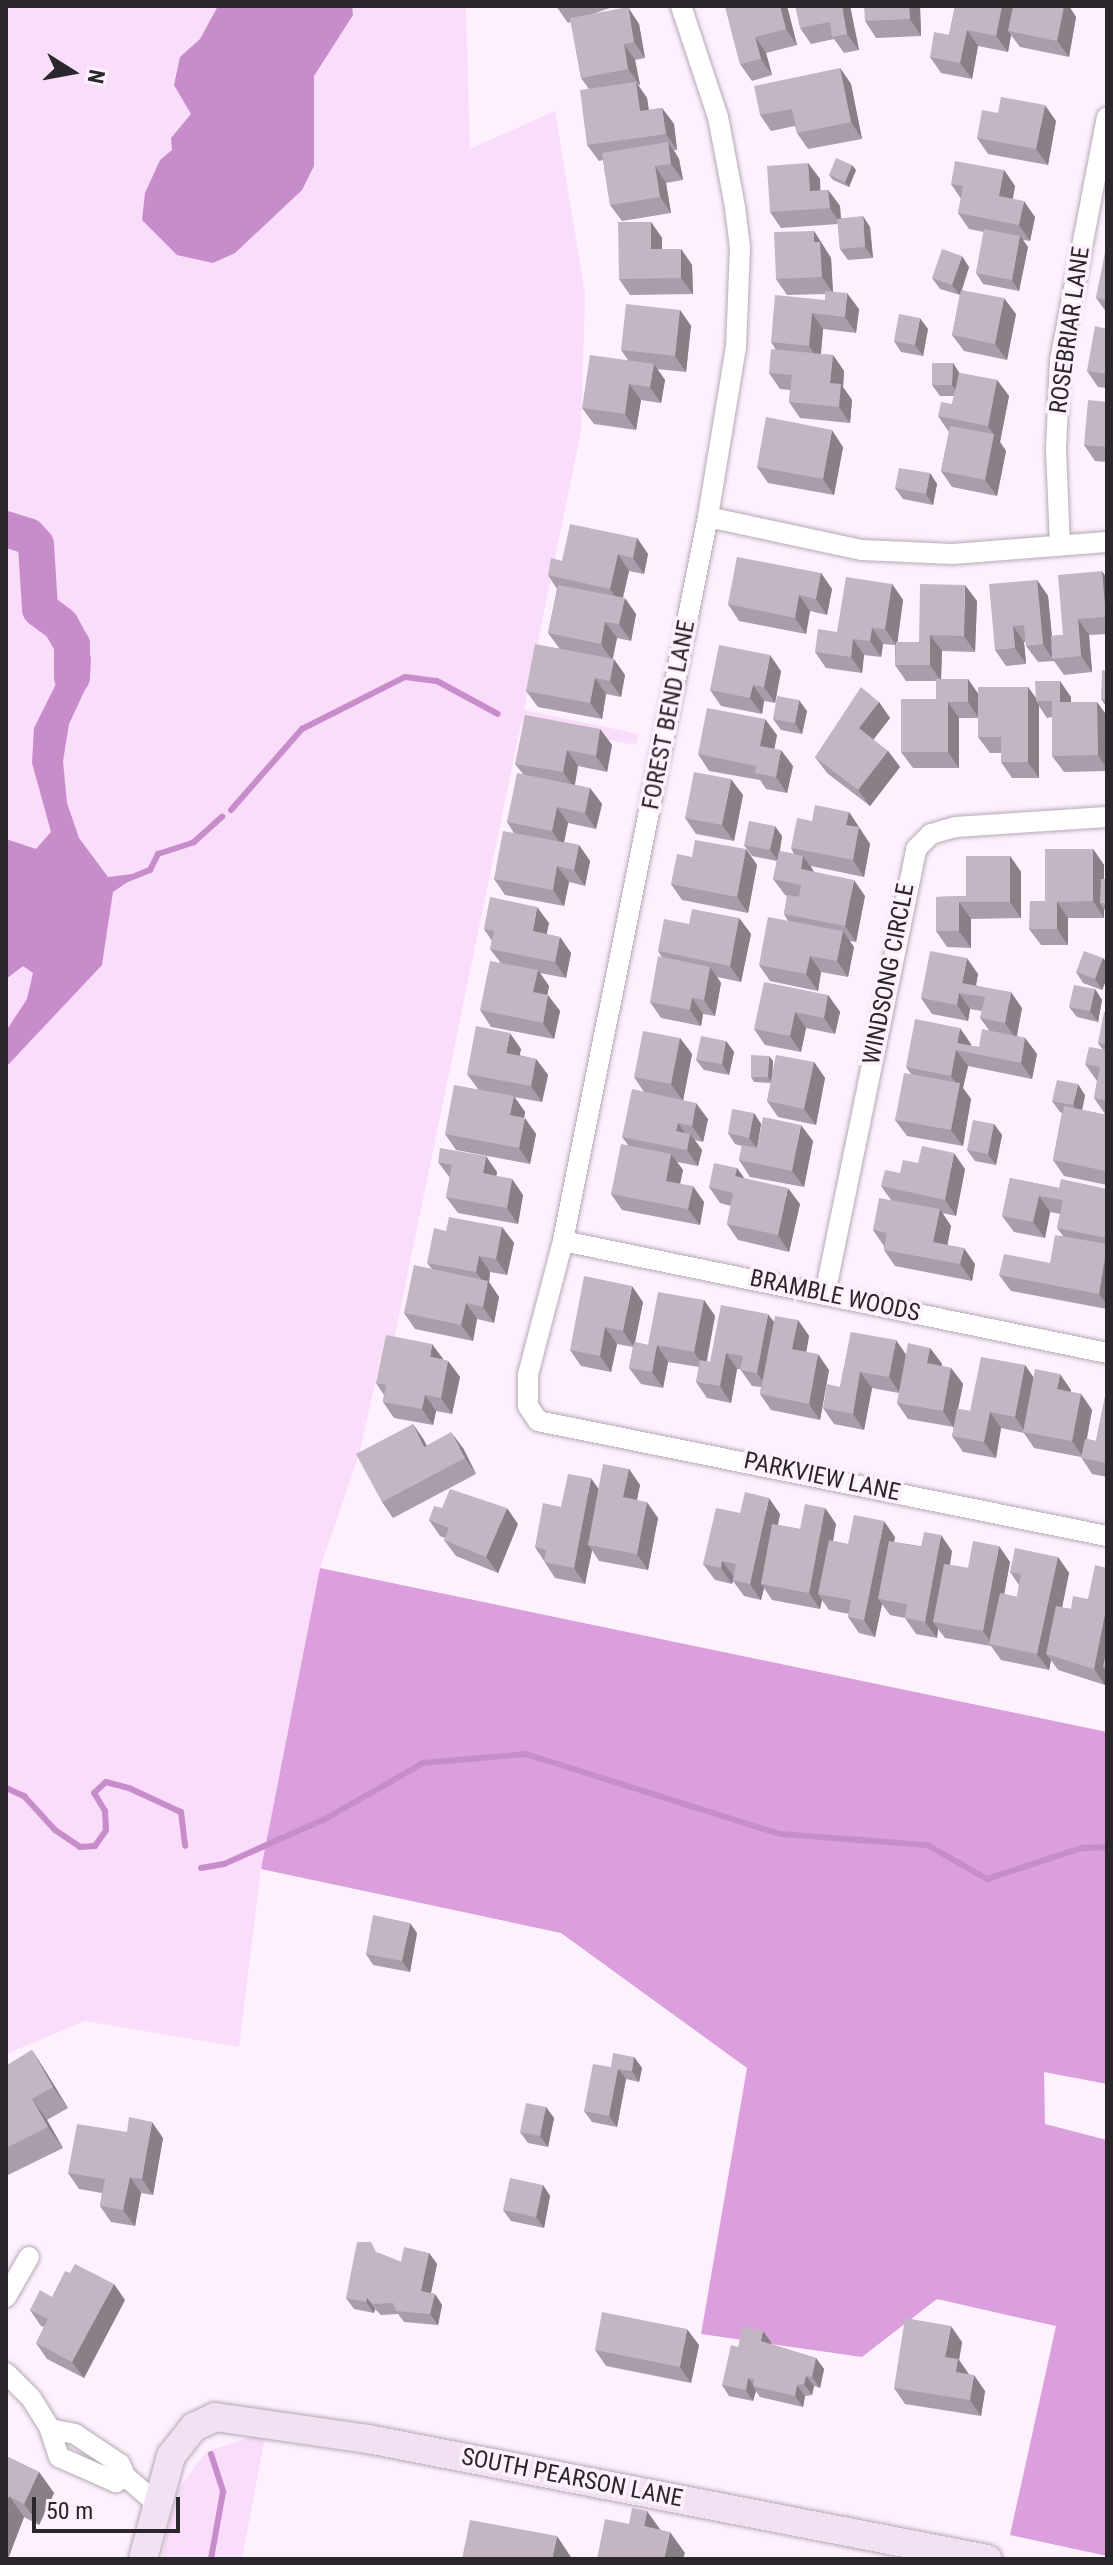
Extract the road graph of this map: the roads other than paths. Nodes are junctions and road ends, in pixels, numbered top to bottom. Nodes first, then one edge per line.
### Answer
1 (681, 6) edge
2 (1107, 118) edge
3 (708, 517) junction
4 (1107, 542) edge
5 (1060, 545) junction
6 (1107, 817) edge
7 (563, 1241) junction
8 (825, 1294) junction
9 (1107, 1353) edge
10 (538, 1421) joint
11 (1107, 1536) edge
12 (29, 2257) dead end
13 (6, 2297) edge
14 (6, 2373) edge
15 (155, 2502) junction
16 (143, 2559) edge
17 (987, 2559) edge

1 - 3 street, FOREST BEND LANE
2 - 5 street, ROSEBRIAR LANE
3 - 5 street
3 - 7 street, FOREST BEND LANE
4 - 5 street
6 - 8 street, WINDSONG CIRCLE
7 - 8 street, BRAMBLE WOODS
7 - 10 street, FOREST BEND LANE
8 - 9 street, BRAMBLE WOODS
10 - 11 street, PARKVIEW LANE
12 - 13 street
14 - 15 street
15 - 16 street
15 - 17 street, SOUTH PEARSON LANE

